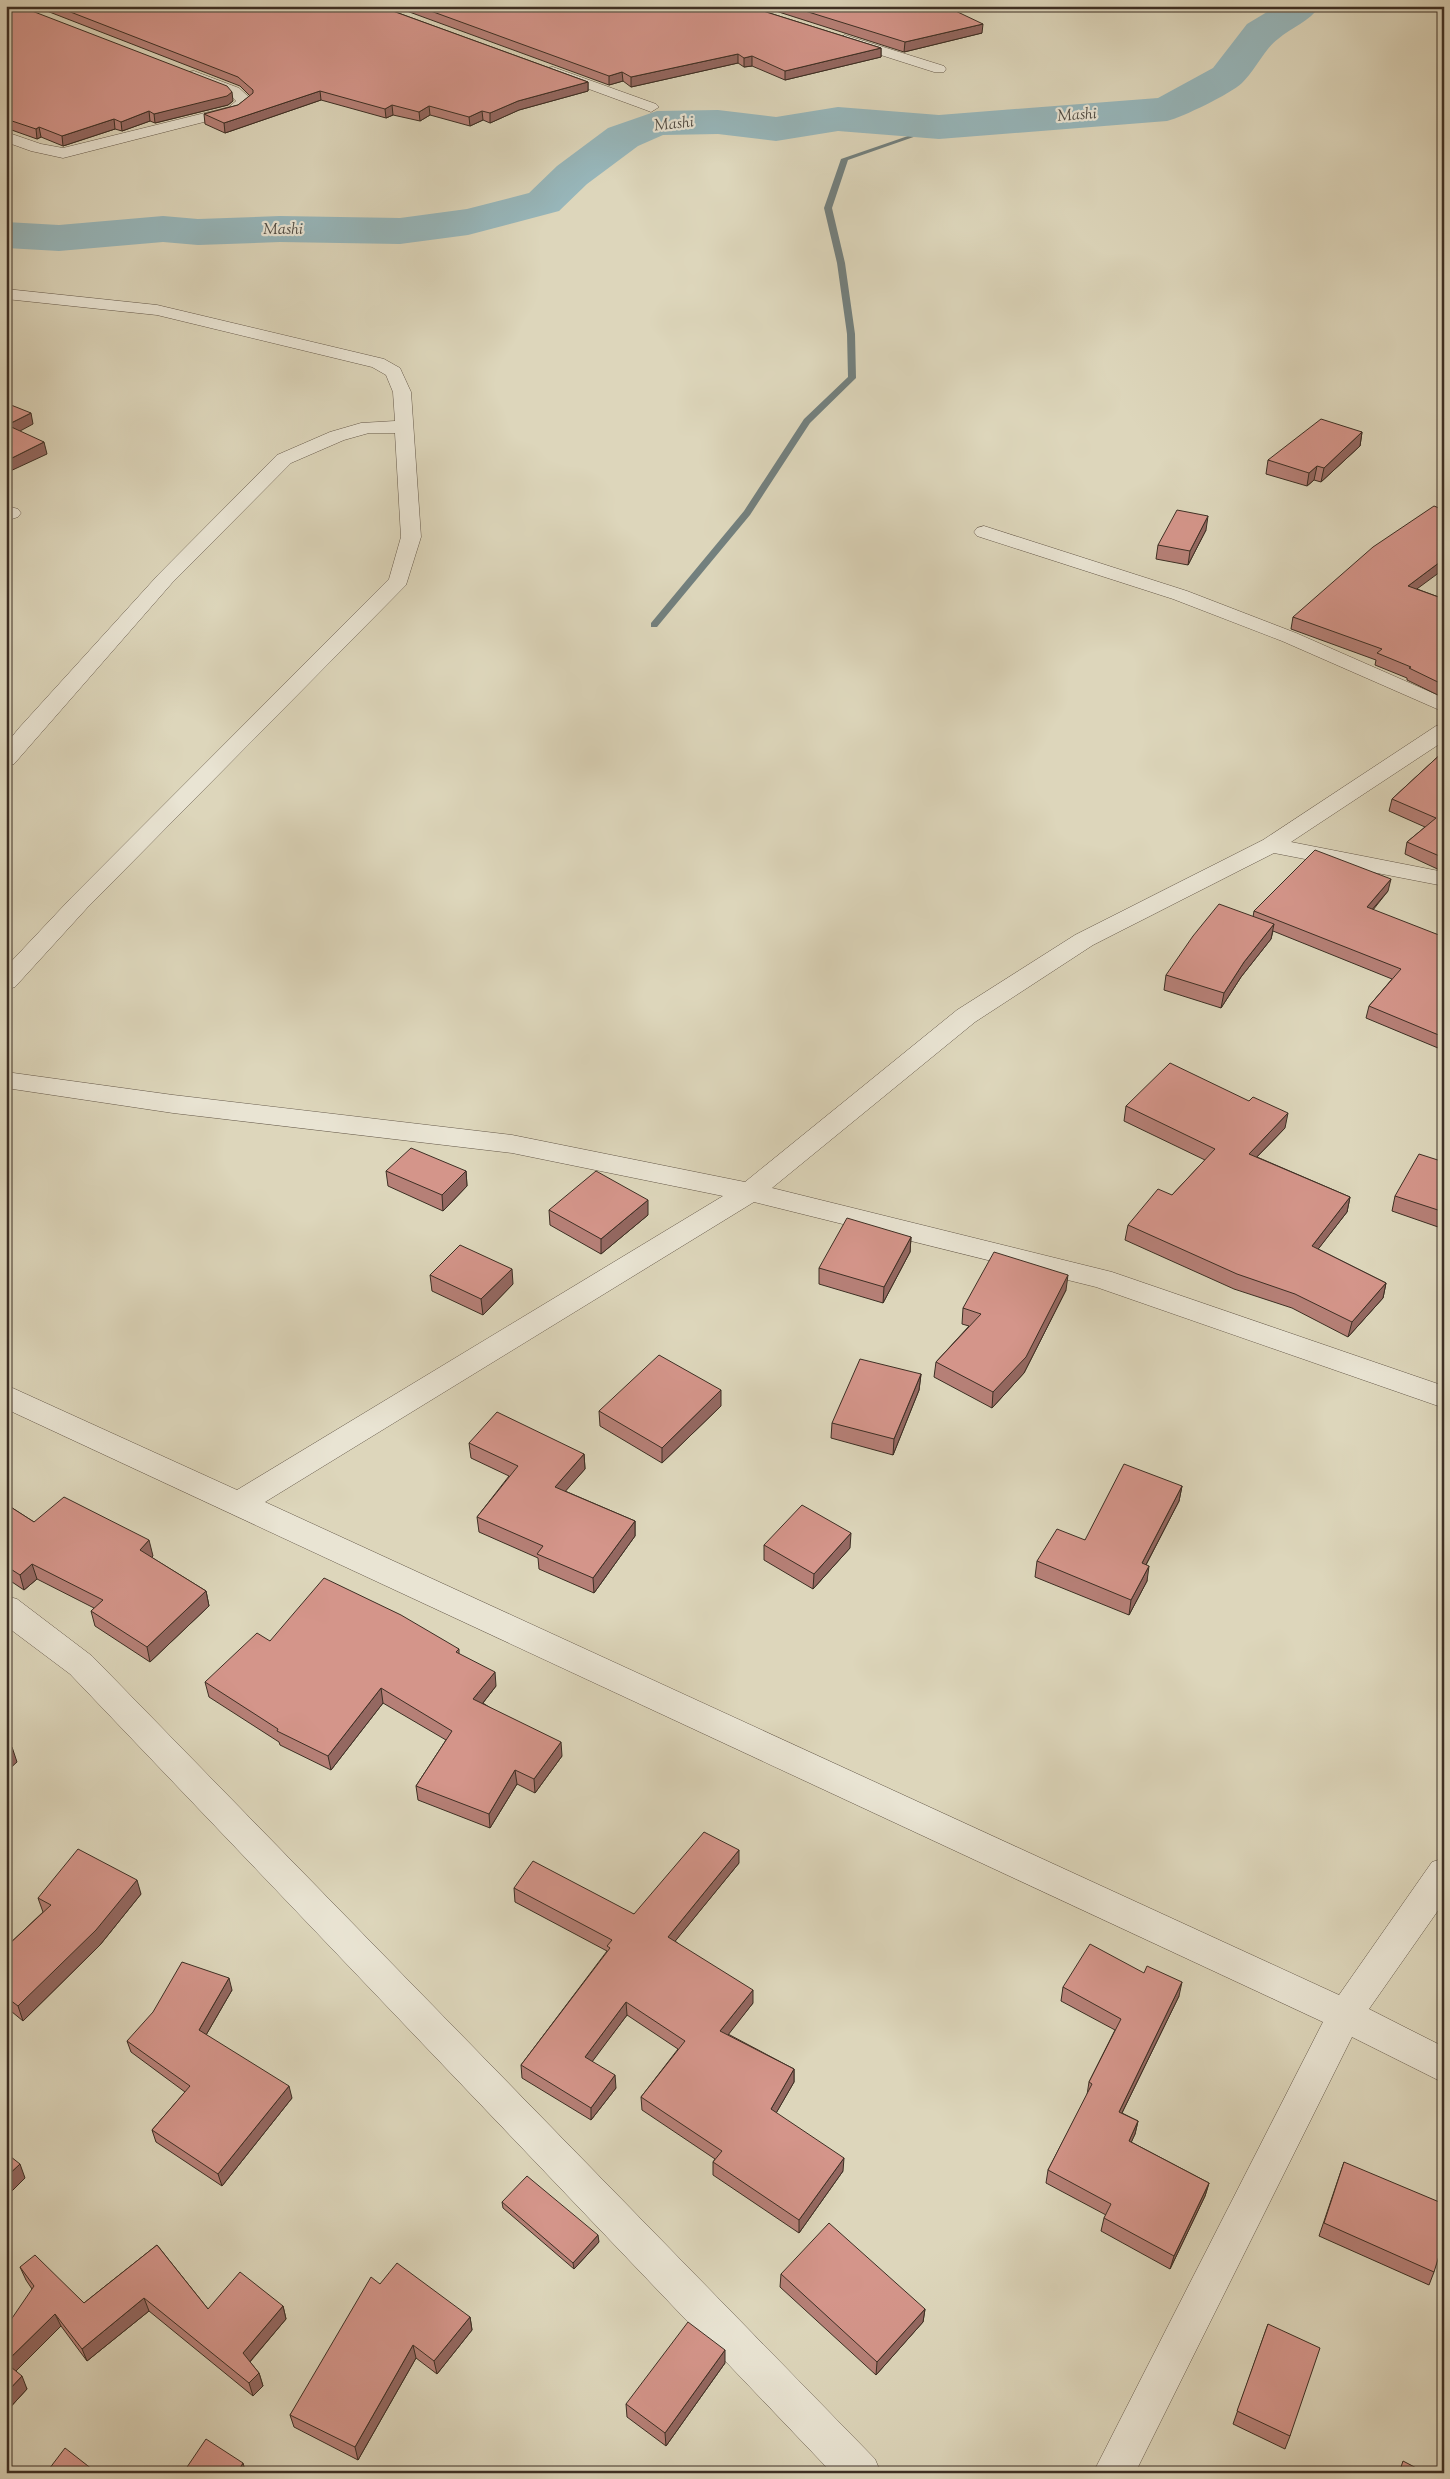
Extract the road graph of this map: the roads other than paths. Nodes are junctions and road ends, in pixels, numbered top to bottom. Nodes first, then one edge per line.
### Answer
1 (834, 36) edge
2 (540, 66) edge
3 (939, 68) dead end
4 (180, 70) edge
5 (651, 107) dead end
6 (6, 137) edge
7 (6, 294) edge
8 (404, 427) junction
9 (984, 532) dead end
10 (1444, 706) edge
11 (1444, 731) edge
12 (6, 760) edge
13 (1271, 845) junction
14 (1444, 879) edge
15 (6, 982) edge
16 (6, 1080) edge
17 (750, 1192) junction
18 (6, 1396) edge
19 (1444, 1397) edge
20 (240, 1503) junction
21 (6, 1608) edge
22 (1444, 1873) edge
23 (1345, 2014) junction
24 (1444, 2066) edge
25 (861, 2473) edge
26 (1113, 2473) edge

1 - 3 street
2 - 5 street
4 - 6 street
7 - 8 street
8 - 12 street
8 - 15 street
9 - 10 street
11 - 13 street
13 - 14 street
13 - 17 street
16 - 17 street
17 - 19 street
17 - 20 street
18 - 20 street
20 - 23 street
21 - 25 street
22 - 23 street
23 - 24 street
23 - 26 street

